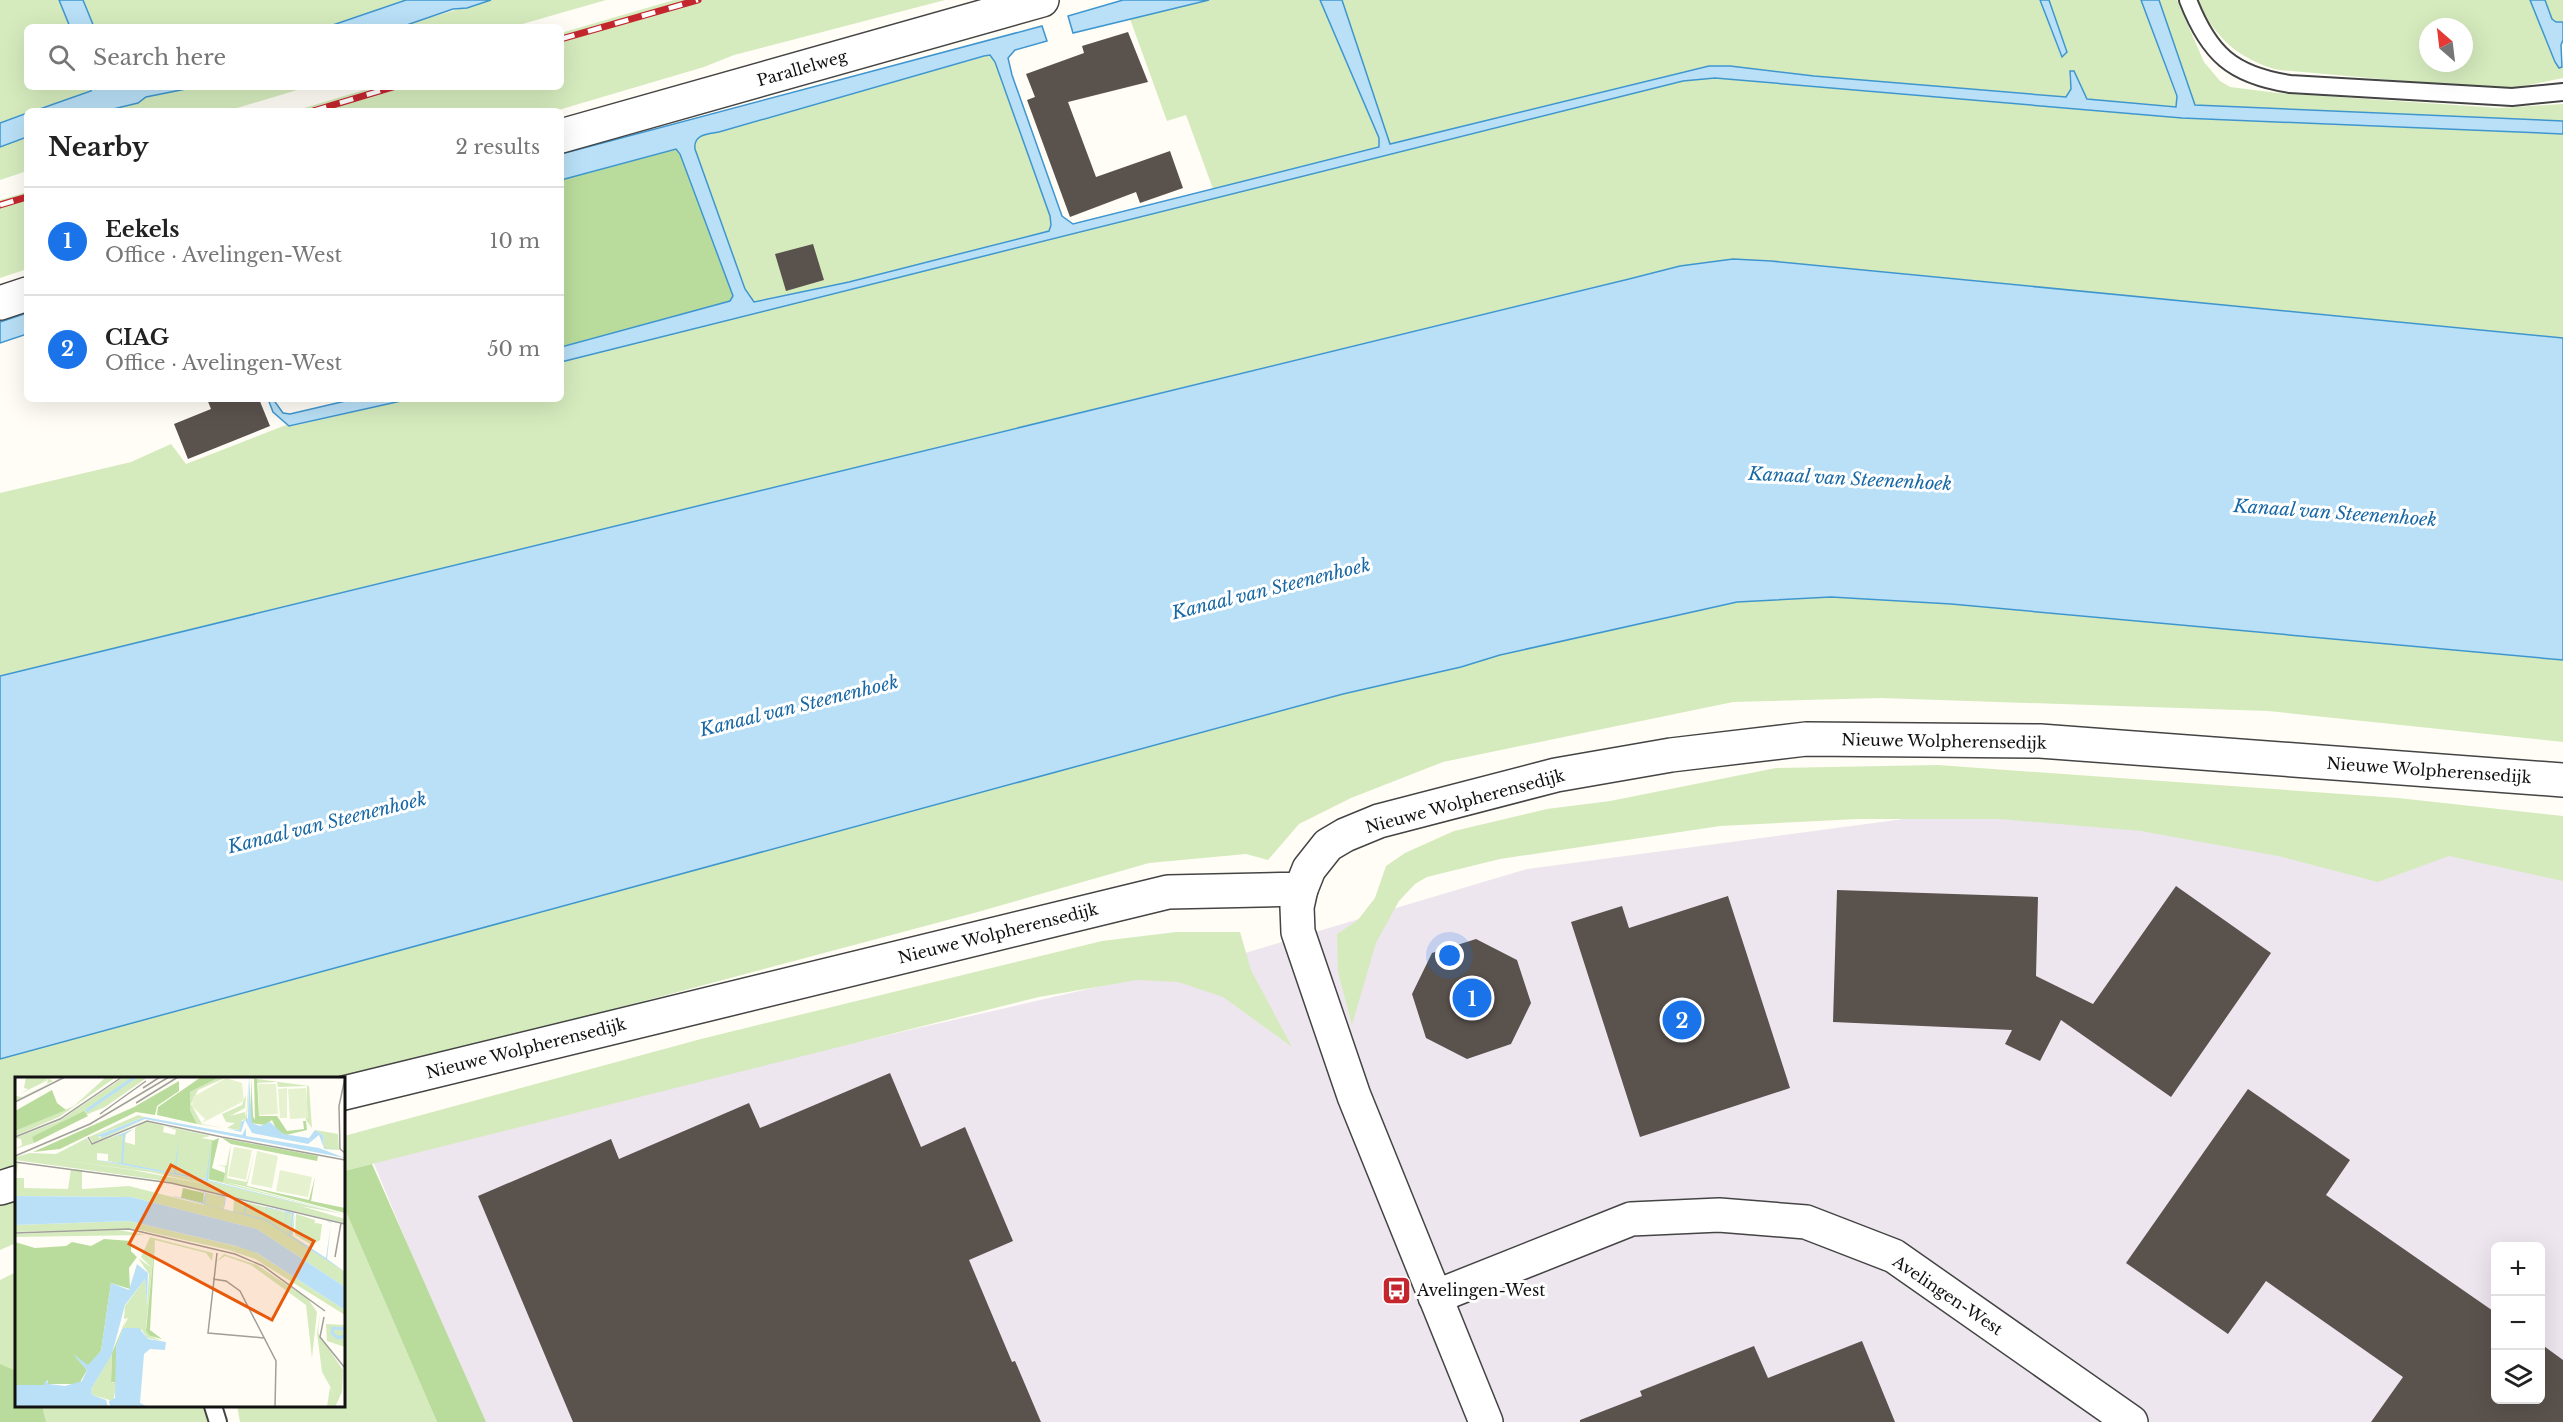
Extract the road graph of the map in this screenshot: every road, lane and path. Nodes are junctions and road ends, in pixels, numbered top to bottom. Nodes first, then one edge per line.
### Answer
1 (1042, 0) edge
2 (2188, 0) edge
3 (2563, 92) edge
4 (564, 135) edge
5 (24, 295) edge
6 (0, 303) edge
7 (2563, 780) edge
8 (1301, 889) junction
9 (345, 1093) edge
10 (15, 1183) edge
11 (0, 1188) edge
12 (1435, 1297) junction
13 (213, 1407) edge
14 (218, 1422) edge
15 (1486, 1422) edge
16 (2131, 1422) edge

1 - 4 street, Parallelweg
2 - 3 lane
5 - 6 street
7 - 8 street, Nieuwe Wolpherensedijk
8 - 9 street, Nieuwe Wolpherensedijk
8 - 12 street
10 - 11 street
12 - 15 street
12 - 16 street, Avelingen-West
13 - 14 lane

